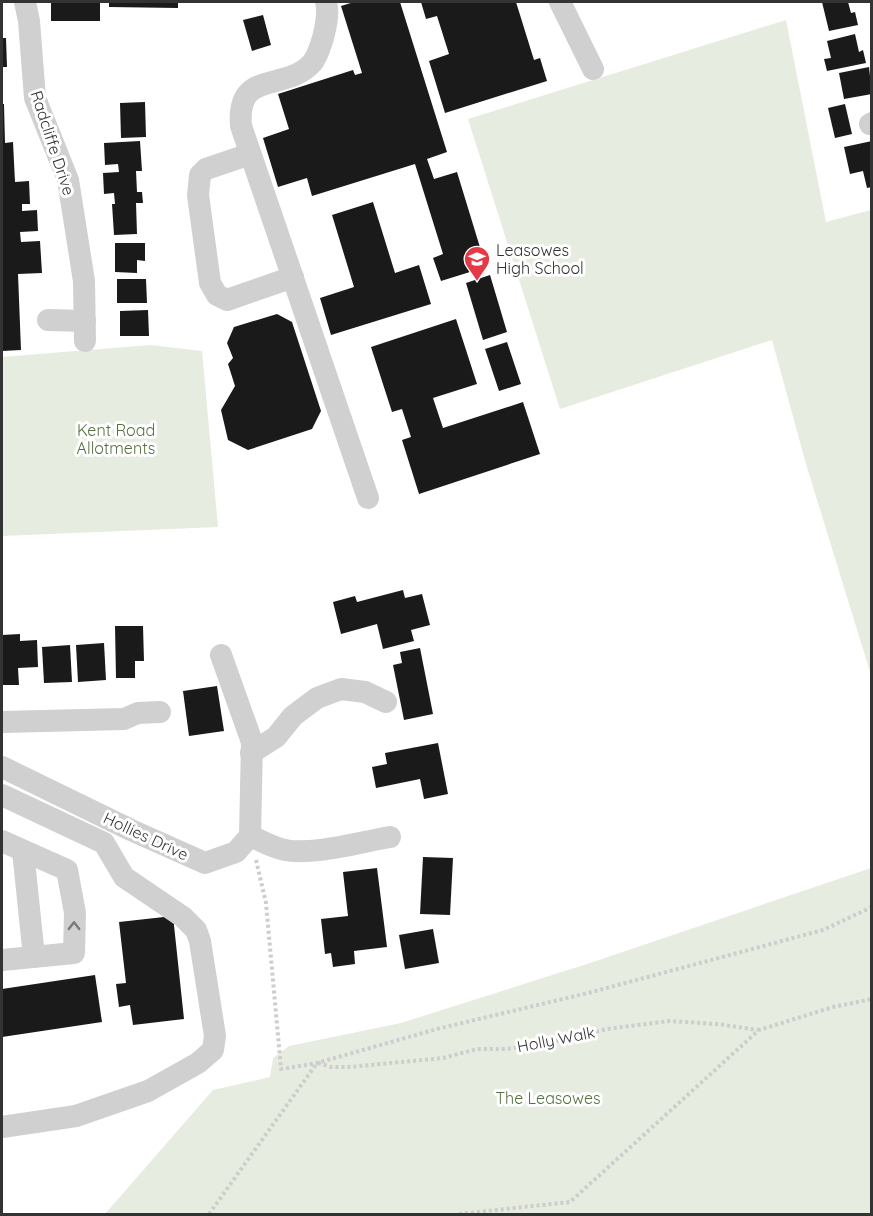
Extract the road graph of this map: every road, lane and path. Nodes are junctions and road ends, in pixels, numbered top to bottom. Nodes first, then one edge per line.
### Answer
1 (25, 2) edge
2 (326, 2) edge
3 (560, 2) edge
4 (593, 69) dead end
5 (250, 154) junction
6 (293, 277) junction
7 (48, 320) dead end
8 (368, 498) dead end
9 (221, 655) dead end
10 (386, 702) dead end
11 (160, 712) dead end
12 (2, 722) edge
13 (251, 753) junction
14 (2, 767) edge
15 (2, 795) edge
16 (250, 836) junction
17 (390, 837) dead end
18 (2, 841) edge
19 (24, 851) junction
20 (872, 907) edge
21 (34, 957) junction
22 (2, 960) edge
23 (872, 999) edge
24 (759, 1030) junction
25 (317, 1063) junction
26 (2, 1127) edge
27 (209, 1215) edge
28 (459, 1215) edge

1 - 7 street, Radcliffe Drive
2 - 5 street
3 - 4 street
5 - 6 street
5 - 6 street
6 - 8 street
9 - 13 street
10 - 13 street
11 - 12 street
13 - 16 street
14 - 16 street, Hollies Drive
15 - 26 street
16 - 17 street
16 - 25 path
18 - 19 street
19 - 21 street
21 -> 19 street
20 - 25 path
21 - 22 street
23 - 24 path
24 - 25 path, Holly Walk
24 - 28 path
25 - 27 path

